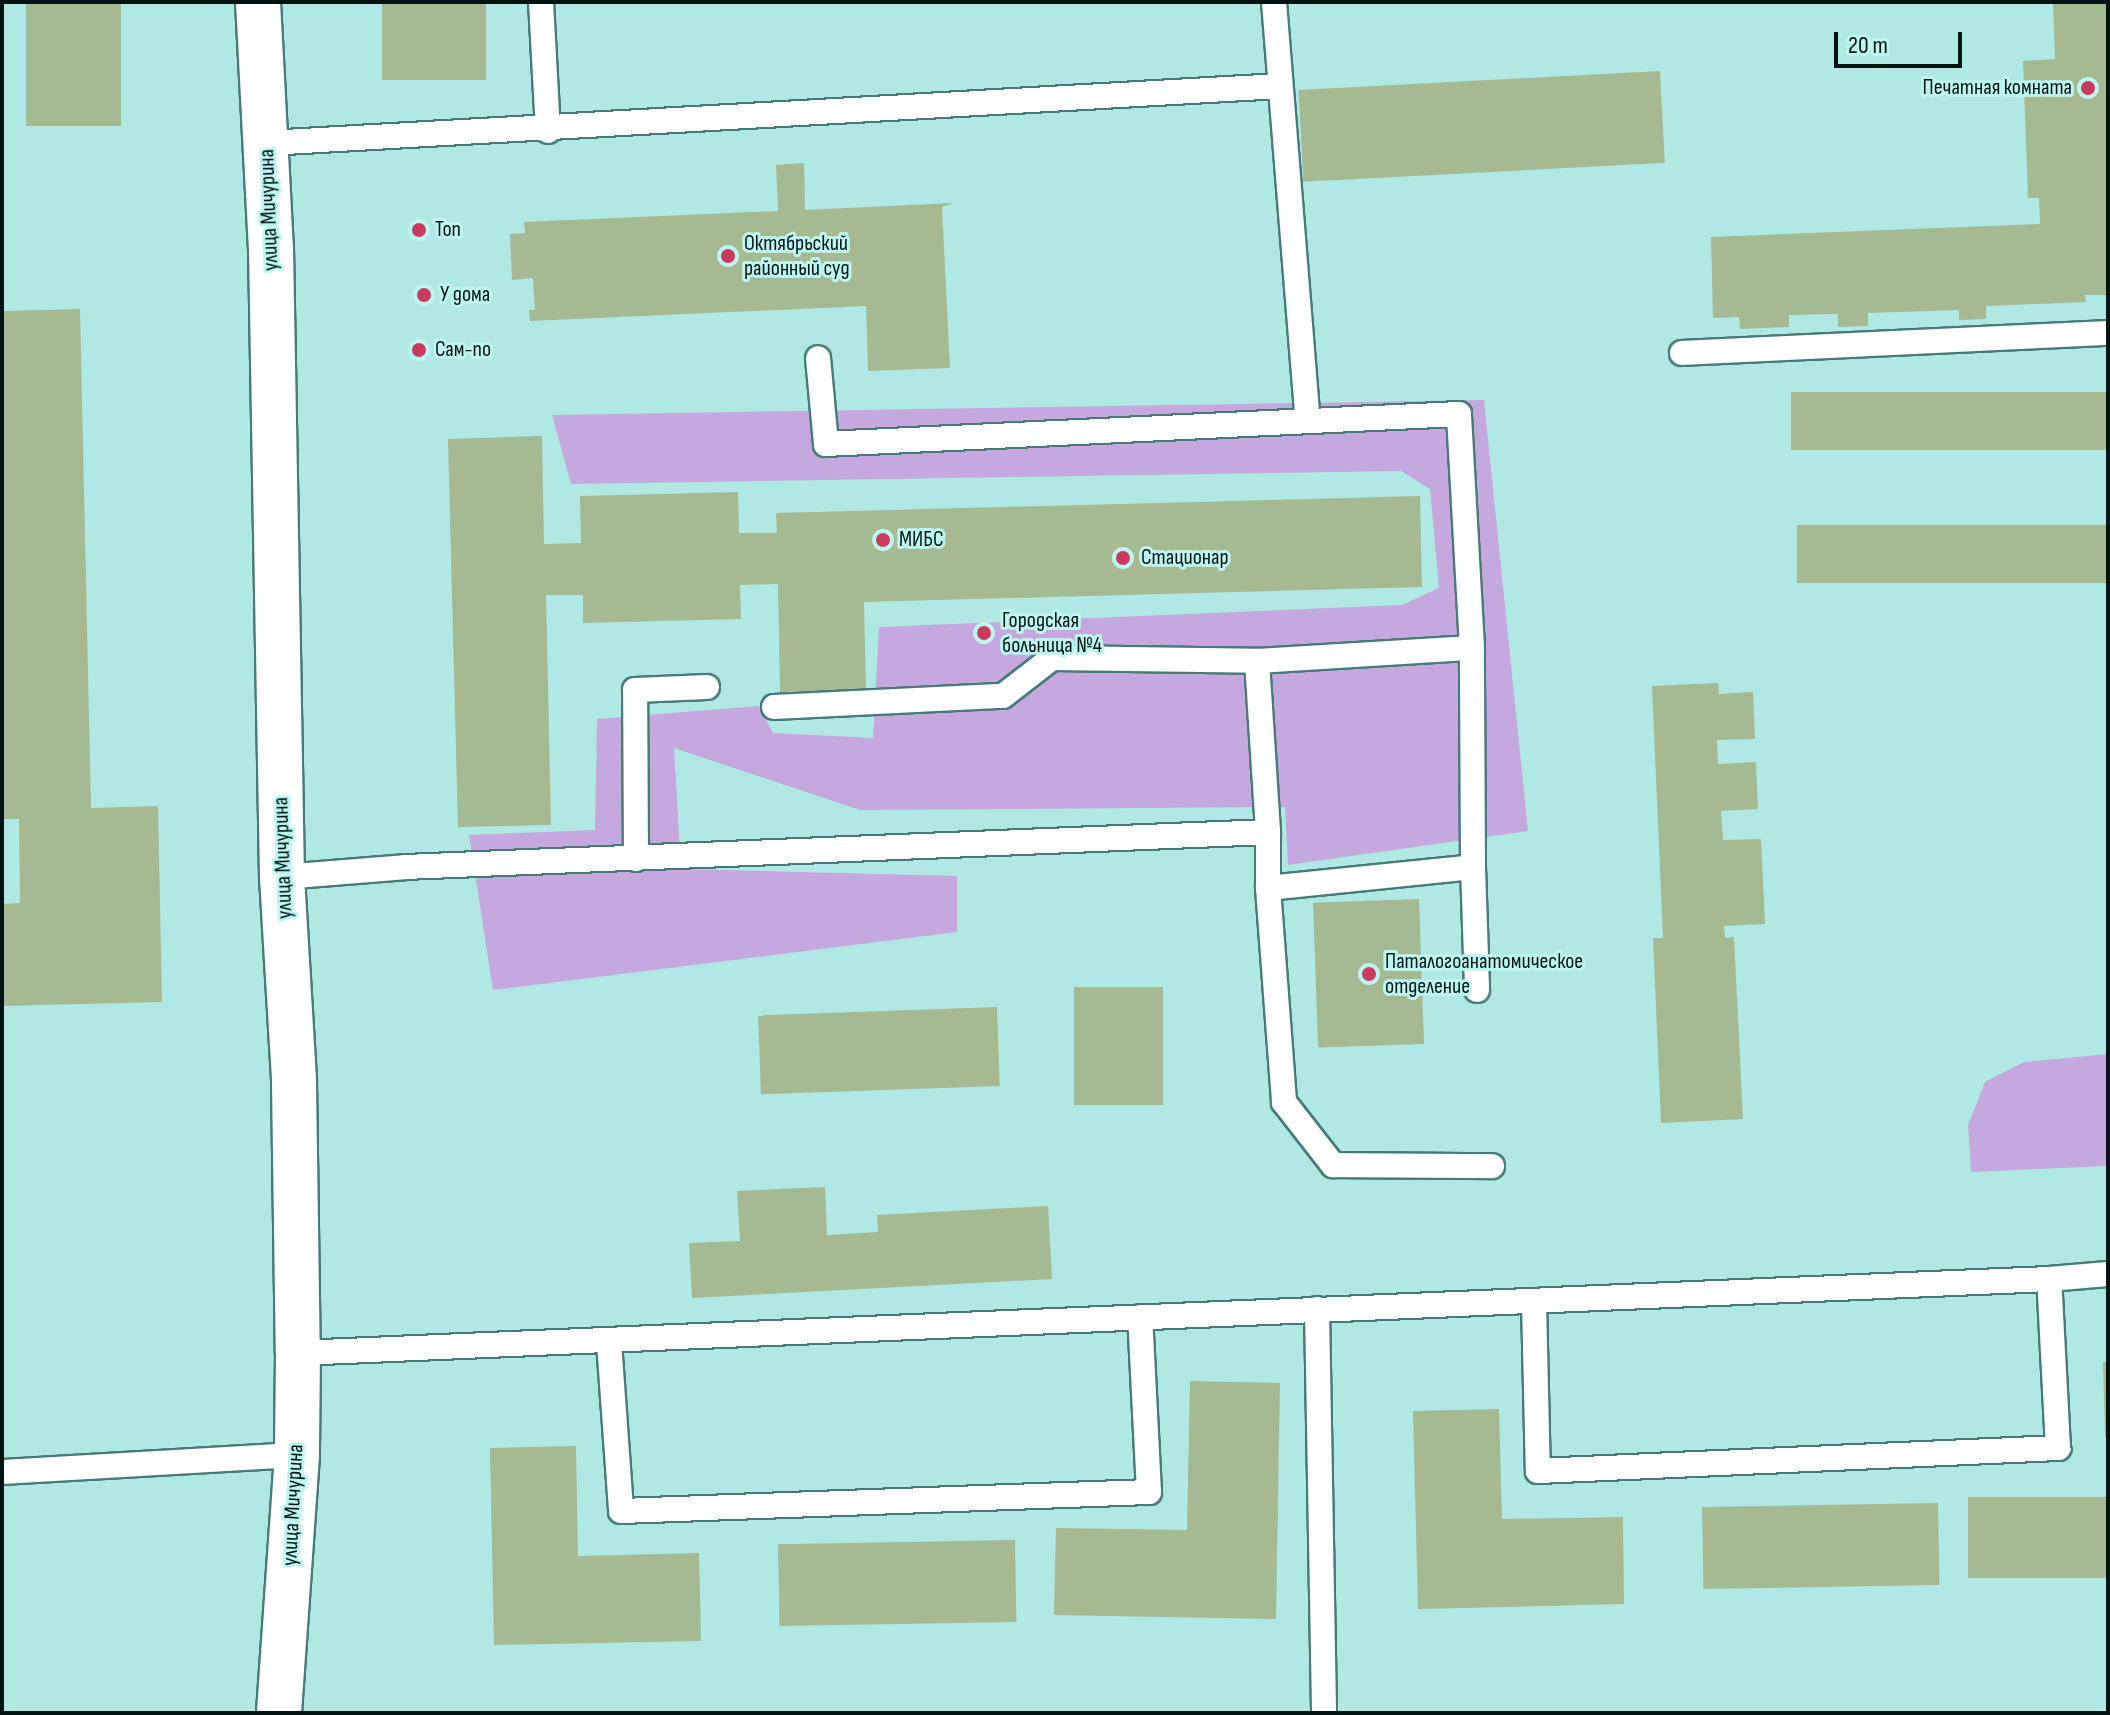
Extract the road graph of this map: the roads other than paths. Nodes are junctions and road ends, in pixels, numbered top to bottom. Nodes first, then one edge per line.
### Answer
1 (258, 2) edge
2 (541, 2) edge
3 (1274, 2) edge
4 (1280, 86) junction
5 (548, 131) junction
6 (267, 143) junction
7 (2108, 333) edge
8 (1682, 353) dead end
9 (818, 358) dead end
10 (1308, 421) junction
11 (1472, 648) junction
12 (1257, 661) junction
13 (707, 687) dead end
14 (774, 707) dead end
15 (1268, 832) junction
16 (636, 859) junction
17 (1473, 867) junction
18 (282, 877) junction
19 (1268, 888) junction
20 (1477, 990) dead end
21 (1492, 1166) dead end
22 (2108, 1274) edge
23 (2049, 1279) junction
24 (1534, 1301) junction
25 (1317, 1309) junction
26 (1140, 1317) junction
27 (609, 1342) junction
28 (298, 1353) junction
29 (297, 1455) junction
30 (2, 1472) edge
31 (279, 1713) edge
32 (1324, 1713) edge

1 - 6 main road, улица Мичурина
2 - 5 lane
3 - 4 lane
4 - 5 lane
4 - 10 lane
5 - 6 lane
6 - 18 main road, улица Мичурина
7 - 8 lane
9 - 10 lane
10 - 11 lane
11 - 12 lane
11 - 17 lane
12 - 14 lane
12 - 15 lane
13 - 16 lane
15 - 16 lane
15 - 19 lane
16 - 18 lane
17 - 19 lane
17 - 20 lane
18 - 28 main road, улица Мичурина
19 - 21 lane
22 - 23 lane
23 - 24 lane
23 - 24 lane
24 - 25 lane
25 - 26 lane
25 - 32 lane
26 - 27 lane
26 - 27 lane
27 - 28 lane
28 - 29 main road, улица Мичурина
29 - 30 lane
29 - 31 main road, улица Мичурина

